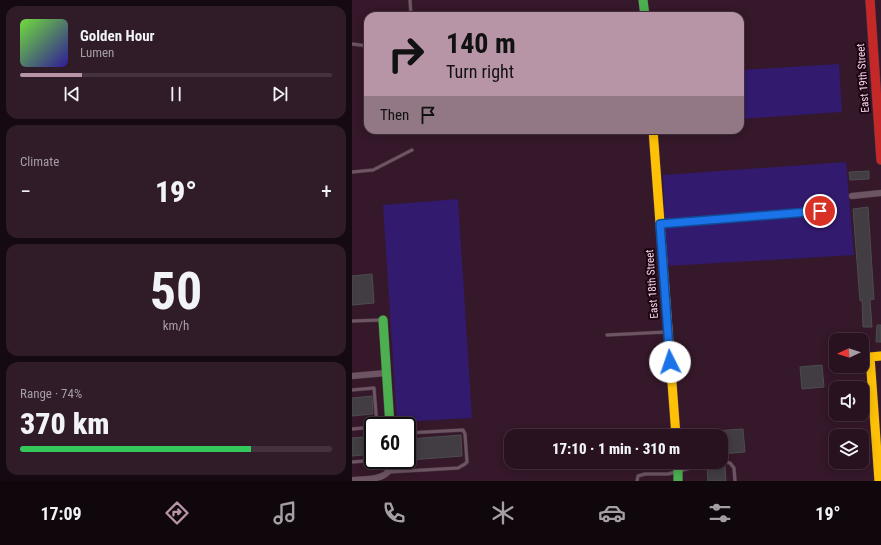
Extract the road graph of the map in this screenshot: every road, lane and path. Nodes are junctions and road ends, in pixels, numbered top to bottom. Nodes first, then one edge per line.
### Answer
1 (410, 0) edge
2 (644, 0) edge
3 (870, 0) edge
4 (411, 12) edge
5 (645, 12) edge
6 (352, 44) edge
7 (364, 46) edge
8 (879, 114) edge
9 (653, 134) edge
10 (412, 150) dead end
11 (881, 155) edge
12 (881, 160) edge
13 (352, 172) edge
14 (881, 193) edge
15 (852, 196) dead end
16 (820, 211) dead end
17 (660, 224) junction
18 (383, 320) joint
19 (352, 321) edge
20 (668, 332) junction
21 (607, 335) dead end
22 (881, 356) edge
23 (386, 373) junction
24 (352, 376) edge
25 (352, 390) edge
26 (376, 417) edge
27 (389, 417) edge
28 (364, 428) edge
29 (352, 429) edge
30 (675, 429) edge
31 (416, 433) edge
32 (364, 461) edge
33 (352, 462) edge
34 (728, 463) edge
35 (390, 469) edge
36 (674, 469) edge
37 (678, 469) edge
38 (389, 472) junction
39 (352, 480) edge
40 (637, 481) edge
41 (678, 481) edge
42 (735, 481) edge
43 (879, 481) edge

1 - 4 lane
2 - 5 street
3 - 8 street, East 19th Street
6 - 7 lane
8 - 11 street, East 19th Street
9 - 17 street, East 18th Street
10 - 13 lane
11 - 12 street, East 19th Street
14 - 15 street
16 - 17 lane
17 - 20 street, East 18th Street
18 - 19 lane
18 - 23 street
20 - 21 lane
20 - 30 street, East 18th Street
22 - 43 street
23 - 24 street
23 - 27 street
25 - 26 lane
28 - 29 lane
31 - 38 lane
32 - 33 lane
34 - 42 lane
35 - 38 street
36 - 40 lane
37 - 41 street
38 - 39 street

